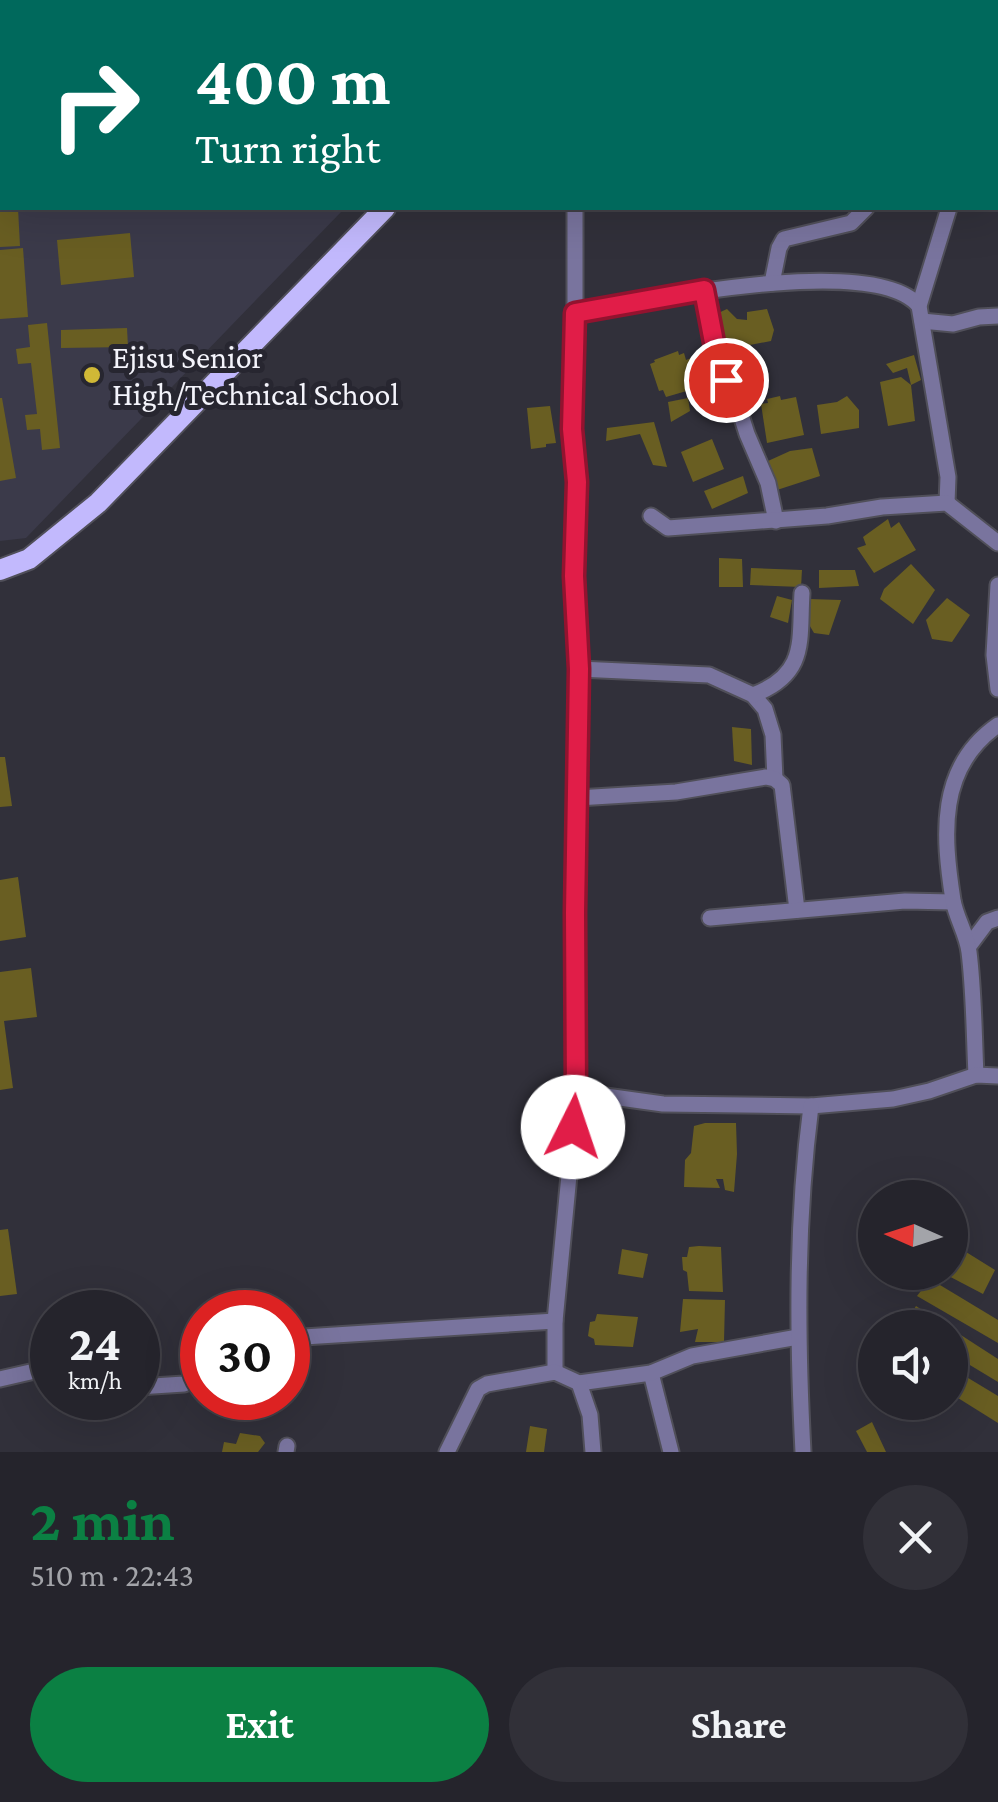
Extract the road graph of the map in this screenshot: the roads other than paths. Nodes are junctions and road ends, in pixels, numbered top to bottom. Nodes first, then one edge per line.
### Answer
1 (383, 210) edge
2 (575, 210) edge
3 (864, 210) edge
4 (948, 210) edge
5 (772, 283) junction
6 (704, 290) junction
7 (575, 313) junction
8 (920, 314) junction
9 (998, 316) edge
10 (947, 504) junction
11 (651, 516) dead end
12 (776, 521) junction
13 (998, 543) edge
14 (0, 570) edge
15 (998, 585) edge
16 (802, 593) dead end
17 (579, 669) junction
18 (998, 689) edge
19 (754, 695) junction
20 (998, 724) edge
21 (776, 779) junction
22 (577, 798) junction
23 (953, 902) junction
24 (797, 910) junction
25 (710, 918) dead end
26 (998, 918) edge
27 (968, 946) junction
28 (976, 1075) junction
29 (998, 1076) edge
30 (576, 1092) junction
31 (811, 1106) junction
32 (555, 1321) junction
33 (310, 1337) edge
34 (798, 1337) junction
35 (30, 1372) edge
36 (555, 1372) junction
37 (652, 1373) junction
38 (0, 1379) edge
39 (578, 1383) junction
40 (447, 1452) edge
41 (593, 1452) edge
42 (671, 1452) edge
43 (803, 1452) edge

1 - 14 main road
2 - 7 street
3 - 5 street
4 - 8 street
5 - 6 street
5 - 8 street
6 - 7 street
6 - 12 street
7 - 17 street
8 - 9 street
8 - 10 street
10 - 12 street
10 - 13 street
11 - 12 street
15 - 18 street
16 - 19 street
17 - 19 street
17 - 22 street
19 - 21 street
20 - 23 street
21 - 22 street
21 - 24 street
22 - 30 street
23 - 24 street
23 - 27 street
24 - 25 street
26 - 27 street
27 - 28 street
28 - 29 street
28 - 31 street
30 - 31 street
30 - 32 street
31 - 34 street
32 - 33 street
32 - 36 street
34 - 37 street
34 - 43 street
35 - 38 street
36 - 39 street
36 - 40 street
37 - 39 street
37 - 42 street
39 - 41 street

